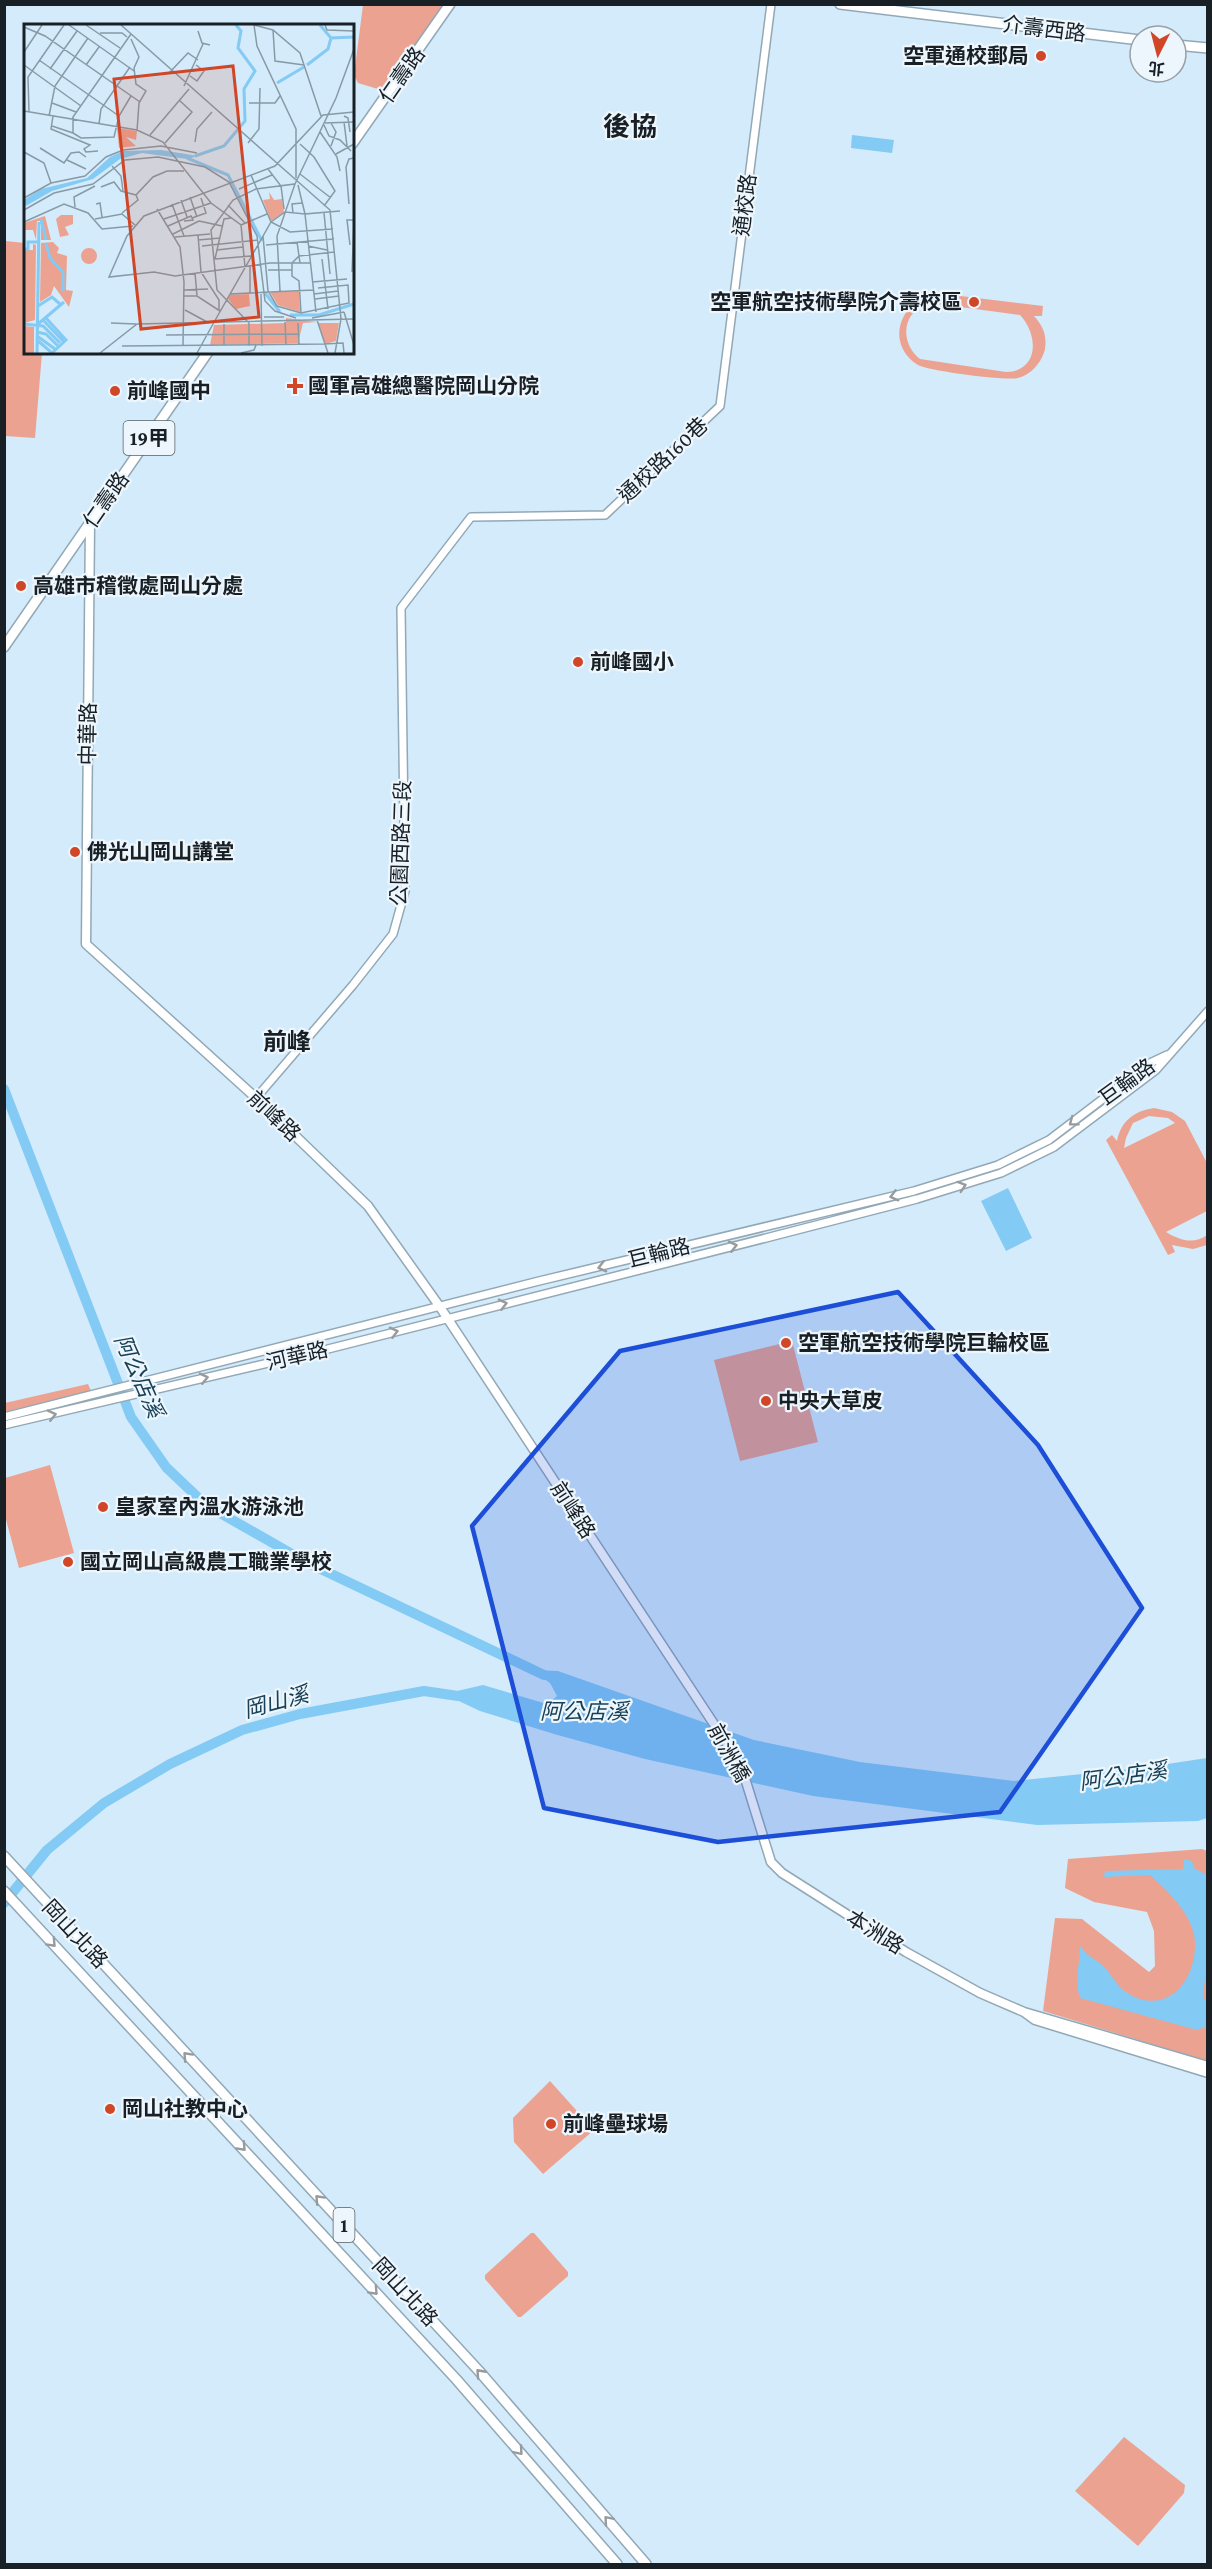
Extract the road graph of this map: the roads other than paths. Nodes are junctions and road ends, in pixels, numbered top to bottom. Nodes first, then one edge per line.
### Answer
1 (450, 4) edge
2 (771, 4) edge
3 (840, 4) edge
4 (1128, 39) edge
5 (1188, 46) edge
6 (1208, 48) edge
7 (354, 141) edge
8 (207, 354) edge
9 (720, 406) joint
10 (90, 523) junction
11 (401, 608) joint
12 (4, 648) edge
13 (86, 944) joint
14 (1208, 1011) edge
15 (1172, 1052) junction
16 (256, 1098) junction
17 (440, 1307) junction
18 (446, 1318) junction
19 (4, 1417) edge
20 (4, 1425) edge
21 (699, 1703) joint
22 (759, 1820) joint
23 (4, 1856) edge
24 (4, 1891) edge
25 (1024, 2012) junction
26 (1208, 2066) edge
27 (1208, 2073) edge
28 (616, 2565) edge
29 (646, 2565) edge

1 - 7 main road, 仁壽路
2 - 9 street, 通校路
3 - 4 main road, 介壽西路
5 - 6 main road
8 - 10 main road, 仁壽路 / 19甲
9 - 11 street, 通校路160巷
10 - 12 main road, 仁壽路 / 19甲
10 - 13 main road, 中華路
11 - 16 street, 公園西路三段
13 - 16 main road, 前峰路
14 - 15 street
15 -> 17 street, 巨輪路
18 -> 15 street, 巨輪路
16 - 17 main road, 前峰路
17 - 18 main road, 前峰路
17 - 19 street, 河華路
20 -> 18 street, 河華路
18 - 21 main road, 前峰路
21 - 22 main road, 前洲橋
22 - 25 main road, 本洲路
29 -> 23 main road, 岡山北路 / 1
24 -> 28 main road, 岡山北路 / 1
25 - 26 main road, 本洲路
25 - 27 main road, 本洲路

